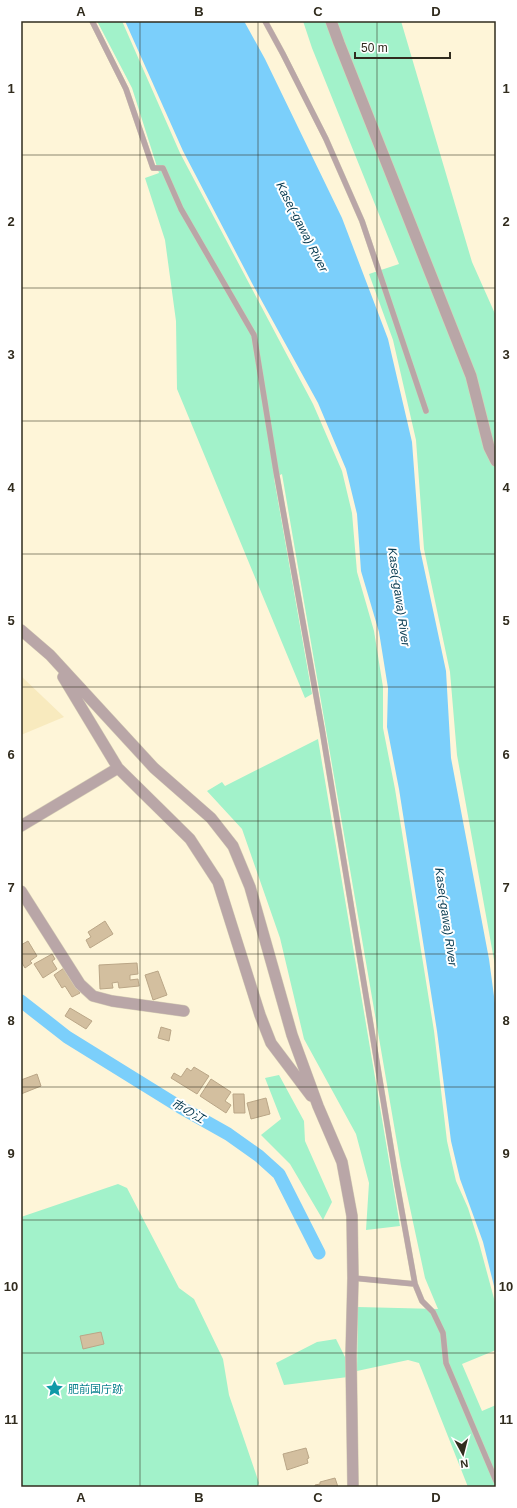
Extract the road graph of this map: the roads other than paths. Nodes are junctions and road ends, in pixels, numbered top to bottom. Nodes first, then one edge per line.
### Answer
1 (92, 21) edge
2 (265, 21) edge
3 (331, 21) edge
4 (426, 412) dead end
5 (493, 452) edge
6 (496, 461) edge
7 (21, 630) edge
8 (50, 656) junction
9 (118, 768) junction
10 (21, 826) edge
11 (21, 892) edge
12 (184, 1011) dead end
13 (318, 1106) junction
14 (353, 1278) junction
15 (415, 1284) junction
16 (496, 1481) edge
17 (353, 1487) edge

1 - 15 lane
2 - 4 lane
3 - 5 street
5 - 6 street
7 - 8 street
8 - 9 street
8 - 13 street
9 - 10 street
9 - 13 street
11 - 12 street
13 - 14 street
14 - 15 lane
14 - 17 street
15 - 16 lane

